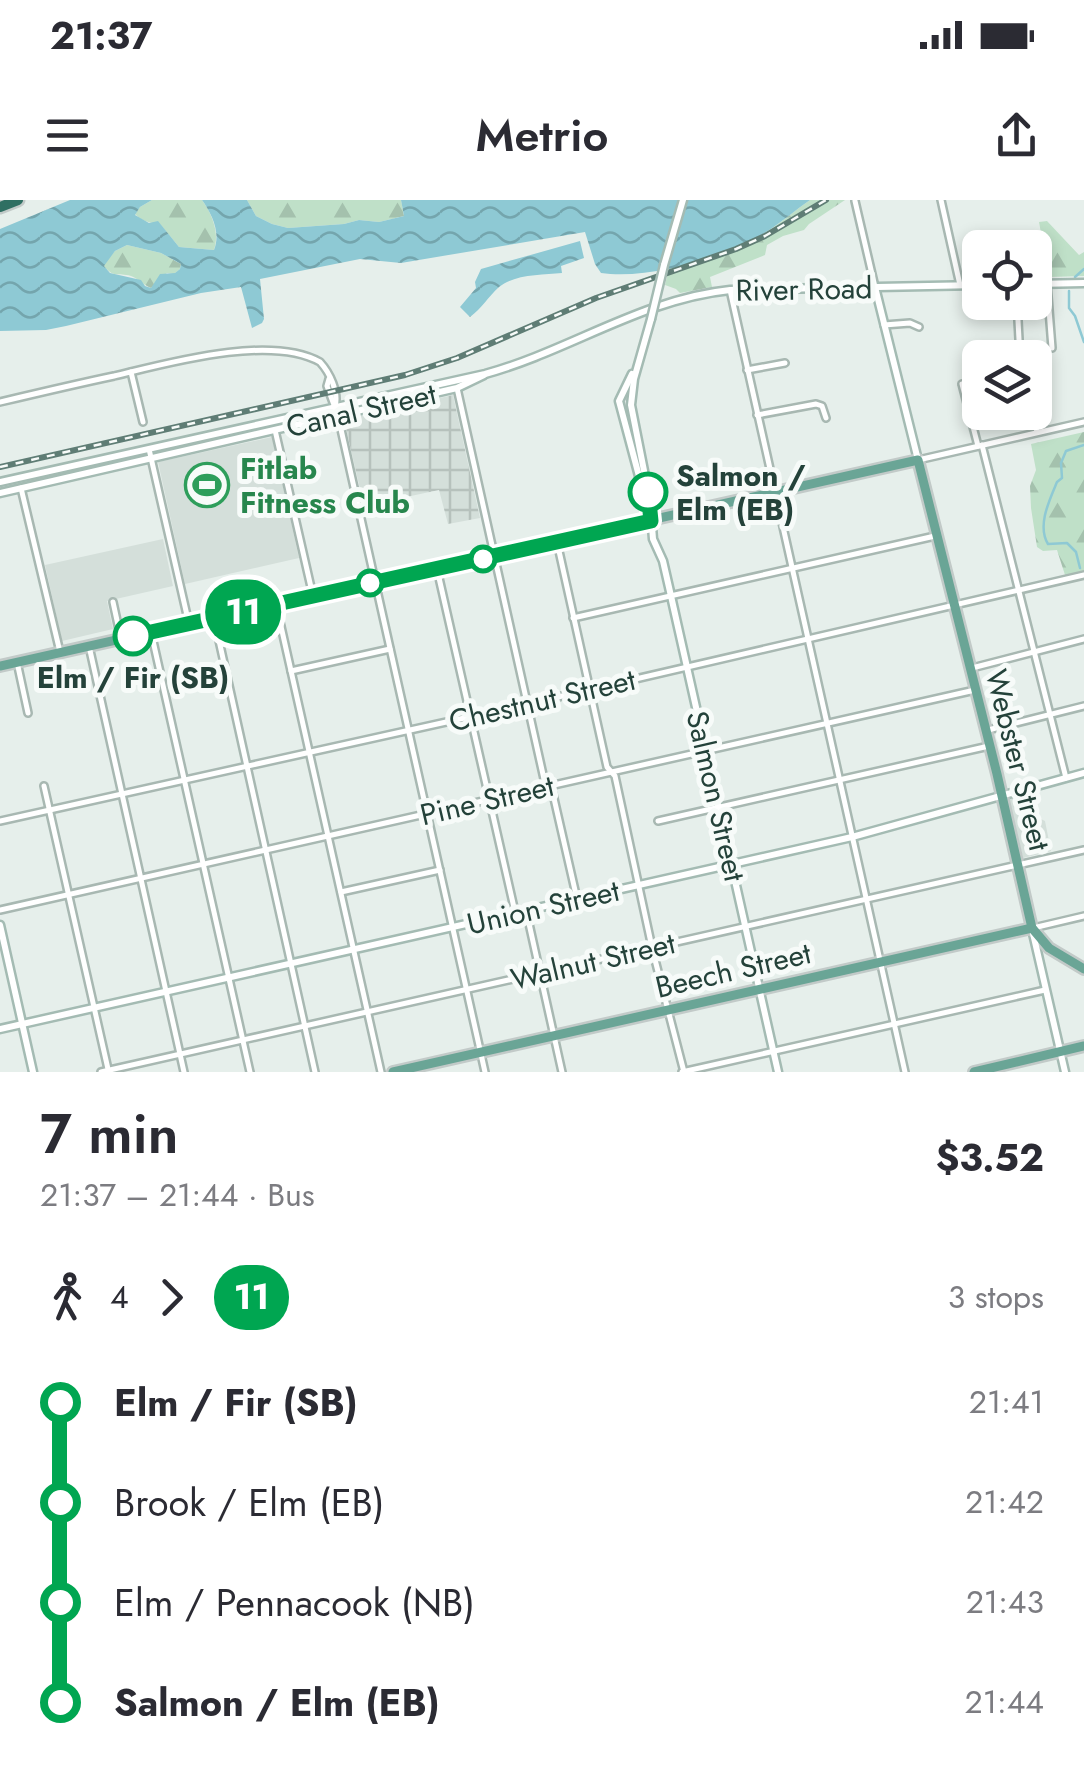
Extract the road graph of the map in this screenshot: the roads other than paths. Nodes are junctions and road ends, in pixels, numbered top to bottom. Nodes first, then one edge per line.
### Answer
1 (18, 200) edge
2 (682, 200) edge
3 (855, 200) edge
4 (941, 200) edge
5 (0, 206) edge
6 (1084, 283) edge
7 (1052, 284) edge
8 (960, 285) joint
9 (875, 288) junction
10 (730, 290) junction
11 (632, 316) joint
12 (884, 325) junction
13 (919, 327) dead end
14 (786, 363) dead end
15 (747, 370) junction
16 (132, 372) junction
17 (486, 374) junction
18 (457, 388) junction
19 (0, 402) edge
20 (336, 407) junction
21 (758, 415) junction
22 (338, 416) junction
23 (826, 418) dead end
24 (143, 422) dead end
25 (1084, 422) edge
26 (275, 430) junction
27 (976, 430) edge
28 (1038, 432) joint
29 (980, 445) junction
30 (149, 449) junction
31 (151, 459) junction
32 (918, 460) junction
33 (0, 482) edge
34 (22, 488) junction
35 (0, 492) edge
36 (775, 494) junction
37 (651, 521) junction
38 (936, 536) junction
39 (557, 542) junction
40 (495, 556) junction
41 (437, 569) junction
42 (792, 569) junction
43 (1084, 575) edge
44 (374, 582) junction
45 (1019, 590) junction
46 (313, 596) junction
47 (671, 596) junction
48 (113, 602) dead end
49 (276, 604) junction
50 (954, 606) junction
51 (214, 618) junction
52 (572, 618) junction
53 (188, 624) junction
54 (151, 632) junction
55 (121, 639) junction
56 (1084, 639) edge
57 (808, 640) junction
58 (89, 646) junction
59 (390, 649) junction
60 (60, 652) junction
61 (1034, 652) junction
62 (17, 662) junction
63 (1, 663) edge
64 (686, 666) junction
65 (970, 668) junction
66 (291, 671) junction
67 (589, 690) junction
68 (975, 690) junction
69 (527, 704) junction
70 (1084, 706) edge
71 (28, 713) dead end
72 (1050, 715) junction
73 (471, 717) junction
74 (826, 723) junction
75 (408, 731) junction
76 (985, 731) junction
77 (989, 746) junction
78 (705, 751) junction
79 (309, 753) junction
80 (247, 766) junction
81 (610, 772) junction
82 (1084, 772) edge
83 (1066, 778) junction
84 (184, 780) junction
85 (839, 780) junction
86 (44, 786) dead end
87 (548, 786) junction
88 (122, 794) junction
89 (1002, 796) junction
90 (490, 799) junction
91 (718, 808) junction
92 (50, 809) junction
93 (427, 813) junction
94 (658, 821) dead end
95 (0, 822) edge
96 (327, 835) junction
97 (852, 837) junction
98 (266, 850) junction
99 (1084, 850) edge
100 (203, 864) junction
101 (731, 864) junction
102 (1018, 866) junction
103 (440, 870) junction
104 (140, 878) junction
105 (639, 885) junction
106 (341, 892) junction
107 (68, 894) junction
108 (576, 899) junction
109 (866, 900) junction
110 (0, 910) edge
111 (526, 910) junction
112 (515, 913) junction
113 (1084, 916) edge
114 (0, 925) edge
115 (745, 927) junction
116 (452, 928) junction
117 (1032, 928) junction
118 (653, 948) junction
119 (1049, 948) junction
120 (354, 950) junction
121 (1038, 954) junction
122 (880, 962) junction
123 (291, 964) junction
124 (1084, 969) edge
125 (540, 973) junction
126 (229, 978) junction
127 (466, 990) junction
128 (759, 990) junction
129 (1046, 990) junction
130 (166, 992) junction
131 (94, 1008) junction
132 (668, 1010) junction
133 (368, 1012) junction
134 (23, 1024) junction
135 (894, 1024) junction
136 (305, 1026) junction
137 (0, 1030) edge
138 (554, 1035) junction
139 (243, 1040) junction
140 (1084, 1046) edge
141 (773, 1051) junction
142 (481, 1052) junction
143 (1060, 1052) junction
144 (180, 1054) junction
145 (106, 1071) edge
146 (33, 1072) edge
147 (184, 1072) edge
148 (250, 1072) edge
149 (315, 1072) edge
150 (382, 1072) edge
151 (392, 1072) edge
152 (486, 1072) edge
153 (562, 1072) edge
154 (683, 1072) edge
155 (778, 1072) edge
156 (905, 1072) edge
157 (974, 1072) edge
158 (1064, 1072) edge

1 - 5 highway
2 - 37 street, Salmon Street, bridge
3 - 9 street
4 - 8 street
6 - 7 street
8 - 9 street, River Road
9 - 10 street, River Road
9 - 12 street
10 - 11 street, River Road
10 - 15 street
11 - 17 street, Canal Street
12 - 13 street
12 - 32 street
14 - 15 street
15 - 21 street
16 - 19 street
16 - 20 street
16 - 24 street
17 - 18 street, Canal Street
17 - 20 street, Canal Street
18 - 22 street, Canal Street
18 - 40 street
20 - 22 street
20 - 30 street, Canal Street
21 - 23 street
21 - 36 street
22 - 26 street, Canal Street
22 - 44 street
25 - 28 street
26 - 31 street, Canal Street
26 - 46 street
27 - 29 street
28 - 29 street
29 - 32 street
29 - 45 street
30 - 31 street
30 - 33 street, Canal Street
31 - 34 street, Canal Street
31 - 53 street
32 - 36 main road
32 - 38 main road, Webster Street
34 - 35 street, Canal Street
34 - 60 street
36 - 37 main road
36 - 42 street
37 - 39 main road
37 - 47 street, Salmon Street
38 - 42 street
38 - 50 main road, Webster Street
39 - 40 main road
39 - 52 street
40 - 41 main road
40 - 69 street
41 - 44 main road
41 - 73 street
42 - 47 street
42 - 57 street
43 - 45 street, Chestnut Street
44 - 46 main road
44 - 59 street
45 - 50 street, Chestnut Street
45 - 61 street
46 - 49 main road
47 - 52 street
47 - 64 street, Salmon Street
48 - 55 street
49 - 51 main road
49 - 66 street
50 - 57 street, Chestnut Street
50 - 65 main road, Webster Street
51 - 53 main road
51 - 80 street
52 - 67 street
53 - 54 main road
54 - 55 main road
54 - 84 street
55 - 58 main road
56 - 61 street
57 - 64 street, Chestnut Street
57 - 74 street
58 - 60 main road
58 - 88 street
59 - 66 street
59 - 75 street
60 - 62 main road
61 - 65 street
61 - 72 street
62 - 63 main road
62 - 71 street
64 - 67 street, Chestnut Street
64 - 78 street, Salmon Street
65 - 68 main road, Webster Street
66 - 79 street
67 - 69 street, Chestnut Street
67 - 81 street
68 - 74 street, Pine Street
68 - 76 main road, Webster Street
69 - 73 street, Chestnut Street
69 - 87 street
70 - 72 street
72 - 76 street
72 - 83 street
73 - 75 street, Chestnut Street
73 - 90 street
74 - 78 street, Pine Street
74 - 85 street
75 - 79 street, Chestnut Street
75 - 93 street
76 - 77 main road, Webster Street
77 - 85 street
77 - 89 main road, Webster Street
78 - 81 street, Pine Street
78 - 91 street, Salmon Street
79 - 80 street, Chestnut Street
79 - 96 street
80 - 84 street, Chestnut Street
80 - 98 street
81 - 87 street, Pine Street
81 - 105 street
82 - 83 street, Union Street
83 - 89 street, Union Street
84 - 88 street, Chestnut Street
84 - 100 street
85 - 91 street
85 - 97 street
86 - 92 street
87 - 90 street, Pine Street
87 - 108 street
88 - 92 street, Chestnut Street
88 - 104 street
89 - 97 street, Union Street
89 - 102 main road, Webster Street
90 - 93 street, Pine Street
90 - 112 street
91 - 94 street
91 - 101 street, Salmon Street
92 - 95 street, Chestnut Street
92 - 107 street
93 - 96 street, Pine Street
93 - 103 street
96 - 98 street, Pine Street
96 - 106 street
97 - 101 street, Union Street
97 - 109 street
98 - 100 street, Pine Street
98 - 123 street
99 - 102 street, Walnut Street
100 - 104 street, Pine Street
100 - 126 street
101 - 105 street, Union Street
101 - 115 street, Salmon Street
102 - 109 street, Walnut Street
102 - 117 main road, Webster Street
103 - 106 street
103 - 116 street
104 - 107 street, Pine Street
104 - 130 street
105 - 108 street, Union Street
105 - 118 street
106 - 120 street
107 - 110 street, Pine Street
107 - 131 street
108 - 111 street, Union Street
109 - 115 street, Walnut Street
109 - 122 street
111 - 112 street, Union Street
111 - 125 street
112 - 116 street, Union Street
113 - 117 street, Beech Street
114 - 134 street
115 - 118 street, Walnut Street
115 - 128 street, Salmon Street
116 - 120 street, Union Street
116 - 127 street
117 - 119 main road
117 - 121 street, Webster Street
117 - 122 main road, Beech Street
118 - 125 street, Walnut Street
118 - 132 street
119 - 121 street
119 - 124 main road
120 - 123 street, Union Street
120 - 133 street
121 - 129 street, Webster Street
122 - 128 main road, Beech Street
122 - 135 street
123 - 126 street, Union Street
123 - 136 street
125 - 127 street, Walnut Street
125 - 138 street
126 - 130 street, Union Street
126 - 139 street
127 - 133 street, Walnut Street
127 - 142 street
128 - 132 main road, Beech Street
128 - 141 street, Salmon Street
129 - 135 street
129 - 143 street, Webster Street
130 - 131 street, Union Street
130 - 144 street
131 - 134 street, Union Street
131 - 145 street
132 - 138 main road, Beech Street
132 - 154 street
133 - 136 street, Walnut Street
133 - 150 street
134 - 137 street, Union Street
134 - 146 street
135 - 141 street
135 - 156 street
136 - 139 street, Walnut Street
136 - 149 street
138 - 142 main road, Beech Street
138 - 153 street
139 - 144 street, Walnut Street
139 - 148 street
140 - 143 main road
141 - 154 street
141 - 155 street, Salmon Street
142 - 151 main road, Beech Street
142 - 152 street
143 - 157 main road
143 - 158 street, Webster Street
144 - 145 street, Walnut Street
144 - 147 street

